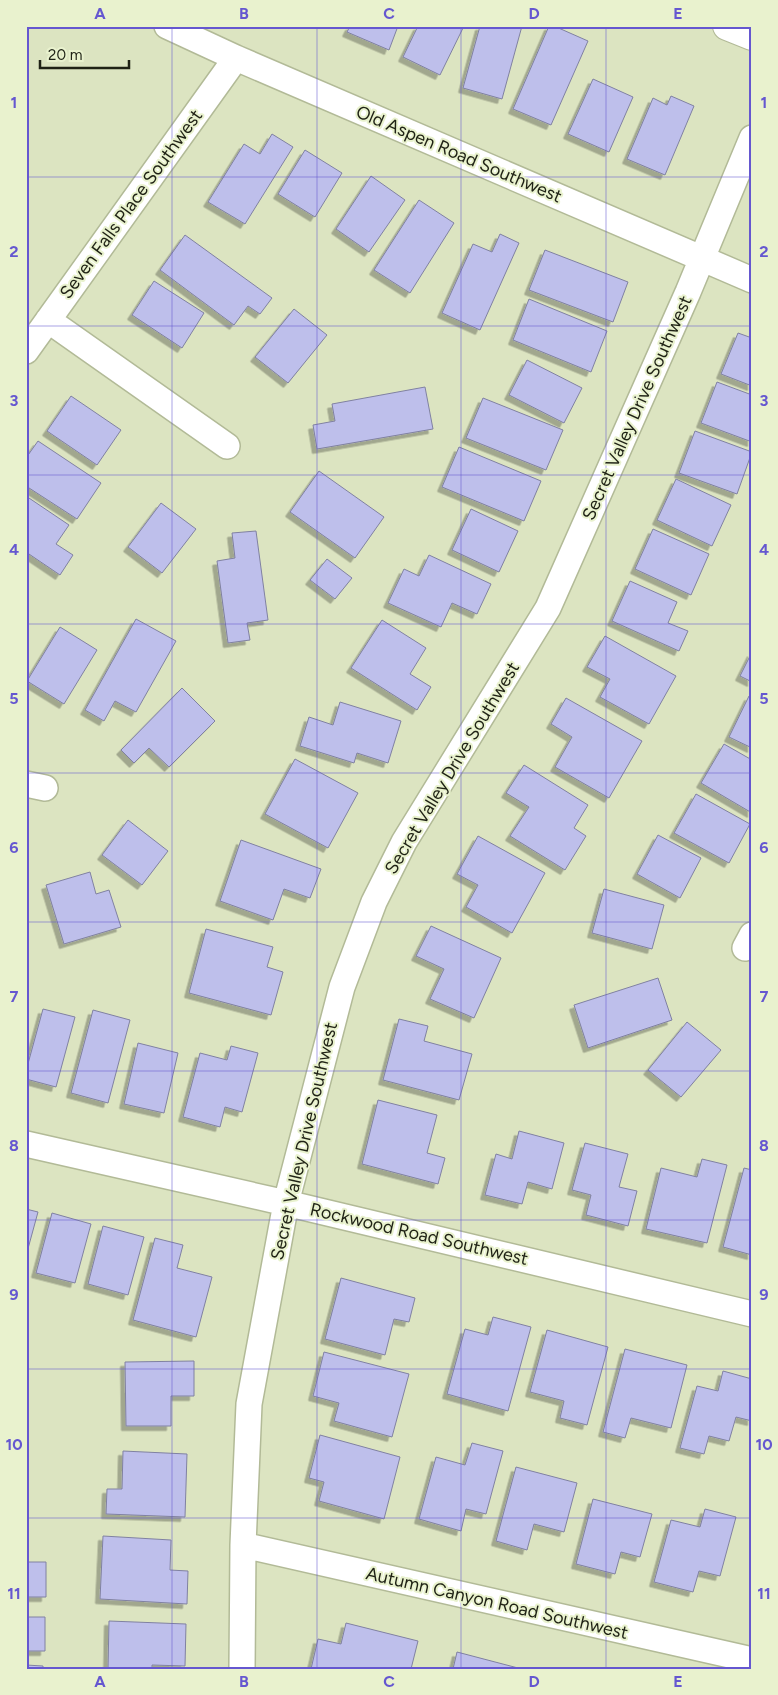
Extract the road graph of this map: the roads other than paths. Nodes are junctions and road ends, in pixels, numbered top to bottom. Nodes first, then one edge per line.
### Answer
1 (167, 26) edge
2 (727, 26) edge
3 (752, 36) edge
4 (236, 58) junction
5 (752, 138) edge
6 (702, 258) junction
7 (752, 280) edge
8 (48, 320) junction
9 (26, 351) edge
10 (227, 446) dead end
11 (26, 1144) edge
12 (286, 1202) junction
13 (752, 1314) edge
14 (243, 1545) junction
15 (752, 1660) edge
16 (242, 1669) edge

1 - 4 street, Old Aspen Road Southwest
2 - 3 main road
4 - 6 street, Old Aspen Road Southwest
4 - 8 street, Seven Falls Place Southwest
5 - 6 street, Secret Valley Drive Southwest
6 - 7 street, Old Aspen Road Southwest
6 - 12 street, Secret Valley Drive Southwest
8 - 9 street, Seven Falls Place Southwest
8 - 10 street
11 - 12 street, Rockwood Road Southwest
12 - 13 street, Rockwood Road Southwest
12 - 14 street, Secret Valley Drive Southwest
14 - 15 street, Autumn Canyon Road Southwest
14 - 16 street, Secret Valley Drive Southwest

